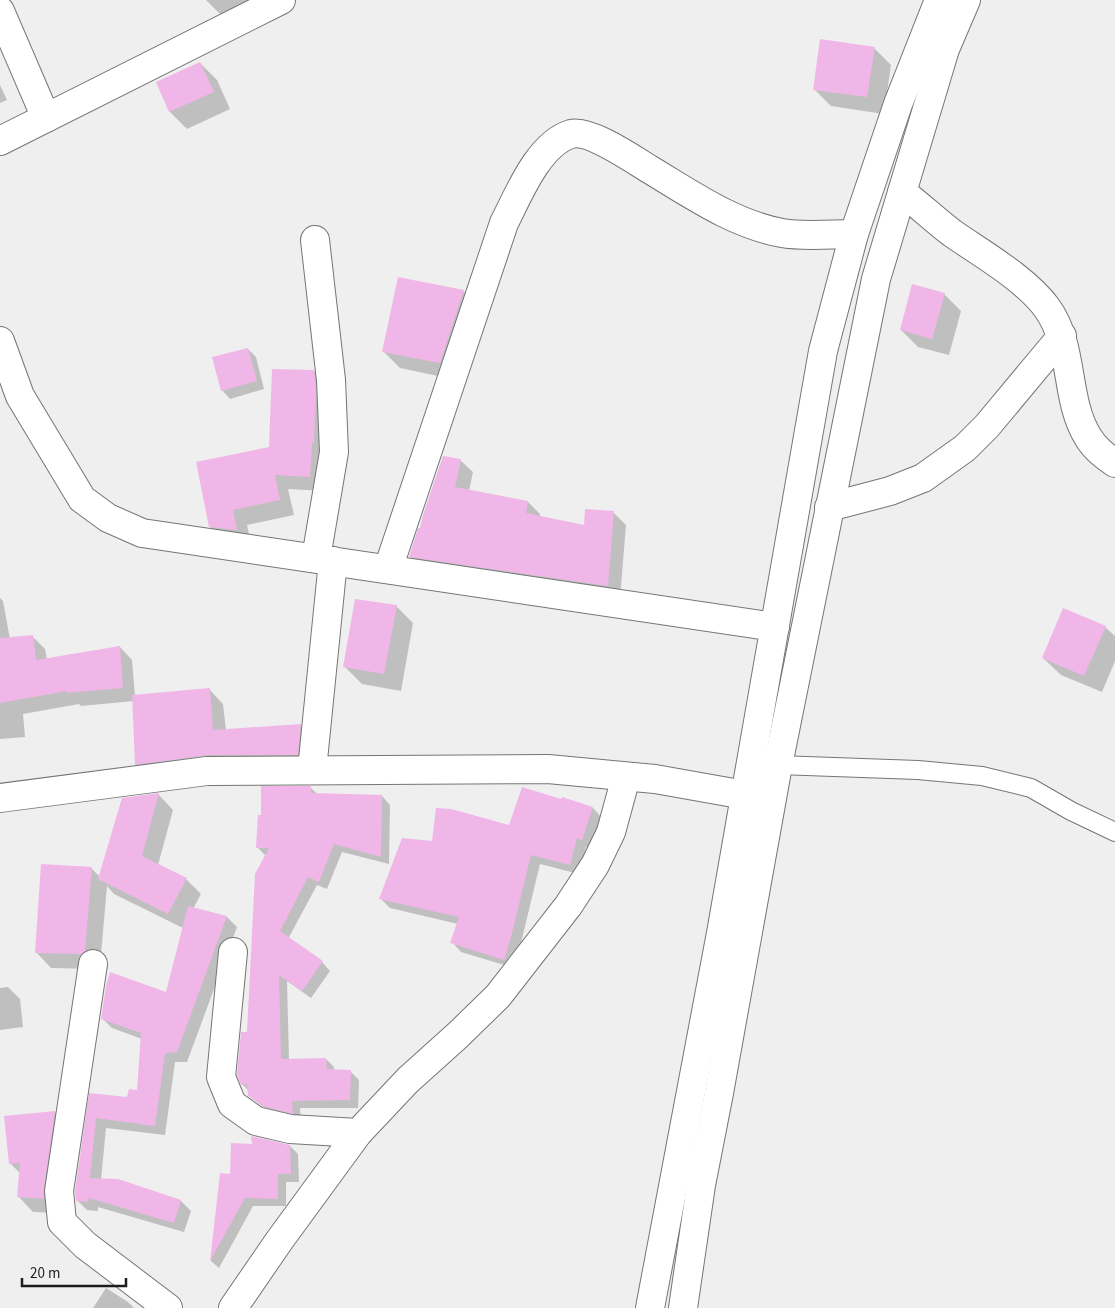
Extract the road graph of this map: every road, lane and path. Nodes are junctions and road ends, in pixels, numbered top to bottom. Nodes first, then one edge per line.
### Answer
1 (281, 0) edge
2 (940, 0) edge
3 (966, 0) edge
4 (0, 11) edge
5 (46, 118) junction
6 (0, 141) edge
7 (902, 192) junction
8 (854, 234) junction
9 (315, 240) dead end
10 (1062, 336) junction
11 (0, 341) edge
12 (1115, 464) edge
13 (829, 507) junction
14 (325, 560) junction
15 (388, 569) junction
16 (775, 627) junction
17 (778, 764) junction
18 (312, 770) junction
19 (626, 777) junction
20 (745, 795) junction
21 (0, 798) edge
22 (1115, 832) edge
23 (233, 952) dead end
24 (93, 964) dead end
25 (358, 1133) junction
26 (667, 1224) junction
27 (694, 1234) junction
28 (168, 1308) edge
29 (233, 1308) edge
30 (650, 1308) edge
31 (682, 1308) edge

1 - 5 street
2 - 8 street
3 - 7 street
4 - 5 street
5 - 6 street
7 - 10 street
7 - 13 street
8 - 15 street
8 - 16 street
9 - 14 street
10 - 12 street
10 - 13 street
11 - 14 street
13 - 17 street
14 - 15 street
14 - 18 street
15 - 16 street
16 - 20 street
17 - 22 lane
17 - 27 street
18 - 19 street
18 - 21 street
19 - 20 street
19 - 25 street
20 - 26 street
23 - 25 street
24 - 28 street
25 - 29 street
26 - 27 street
26 - 30 street
27 - 31 street

